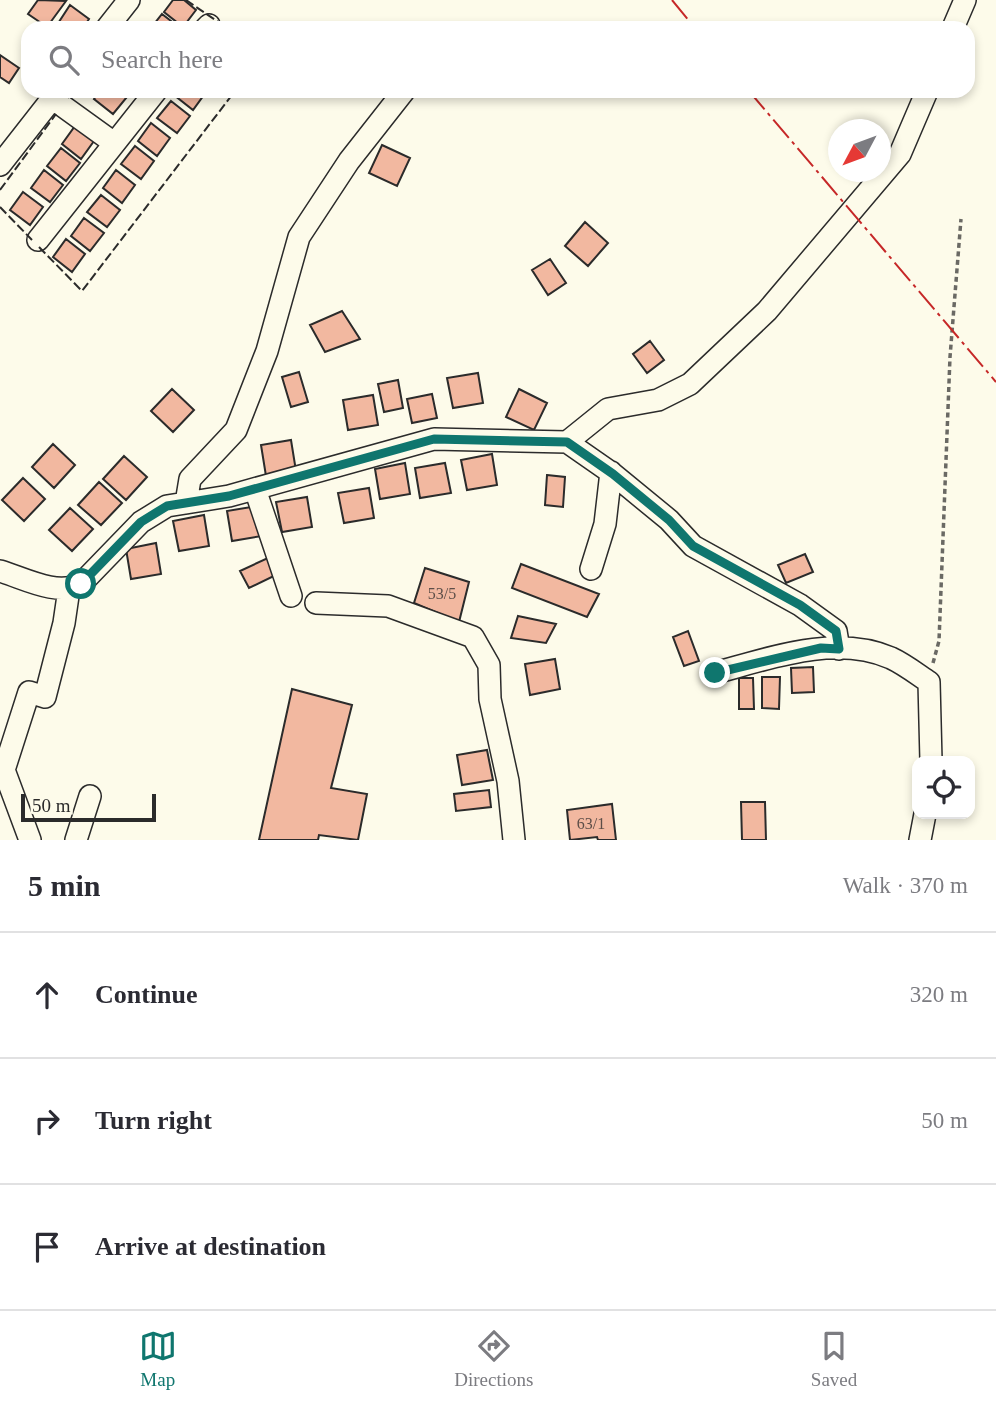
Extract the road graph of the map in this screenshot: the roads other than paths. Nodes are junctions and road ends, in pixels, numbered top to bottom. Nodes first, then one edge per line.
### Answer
1 (129, 0) edge
2 (965, 0) edge
3 (112, 21) edge
4 (956, 21) edge
5 (54, 98) edge
6 (60, 98) edge
7 (150, 98) edge
8 (398, 98) edge
9 (924, 98) edge
10 (114, 143) junction
11 (0, 165) edge
12 (38, 240) dead end
13 (567, 442) junction
14 (611, 472) junction
15 (255, 489) junction
16 (186, 503) junction
17 (591, 569) dead end
18 (0, 570) edge
19 (69, 589) junction
20 (291, 596) dead end
21 (316, 603) dead end
22 (839, 649) junction
23 (715, 673) dead end
24 (932, 756) edge
25 (89, 796) dead end
26 (924, 819) edge
27 (30, 840) edge
28 (76, 840) edge
29 (514, 840) edge
30 (920, 840) edge

1 - 3 street
2 - 4 street
5 - 11 street
6 - 10 street
7 - 10 street
8 - 16 street
9 - 13 street
10 - 12 street
13 - 14 street
13 - 15 street
14 - 17 street
14 - 22 street
15 - 16 street
15 - 20 street
16 - 19 street
18 - 19 street
19 - 27 street
21 - 29 street
22 - 23 street
22 - 24 street
25 - 28 street
26 - 30 street

